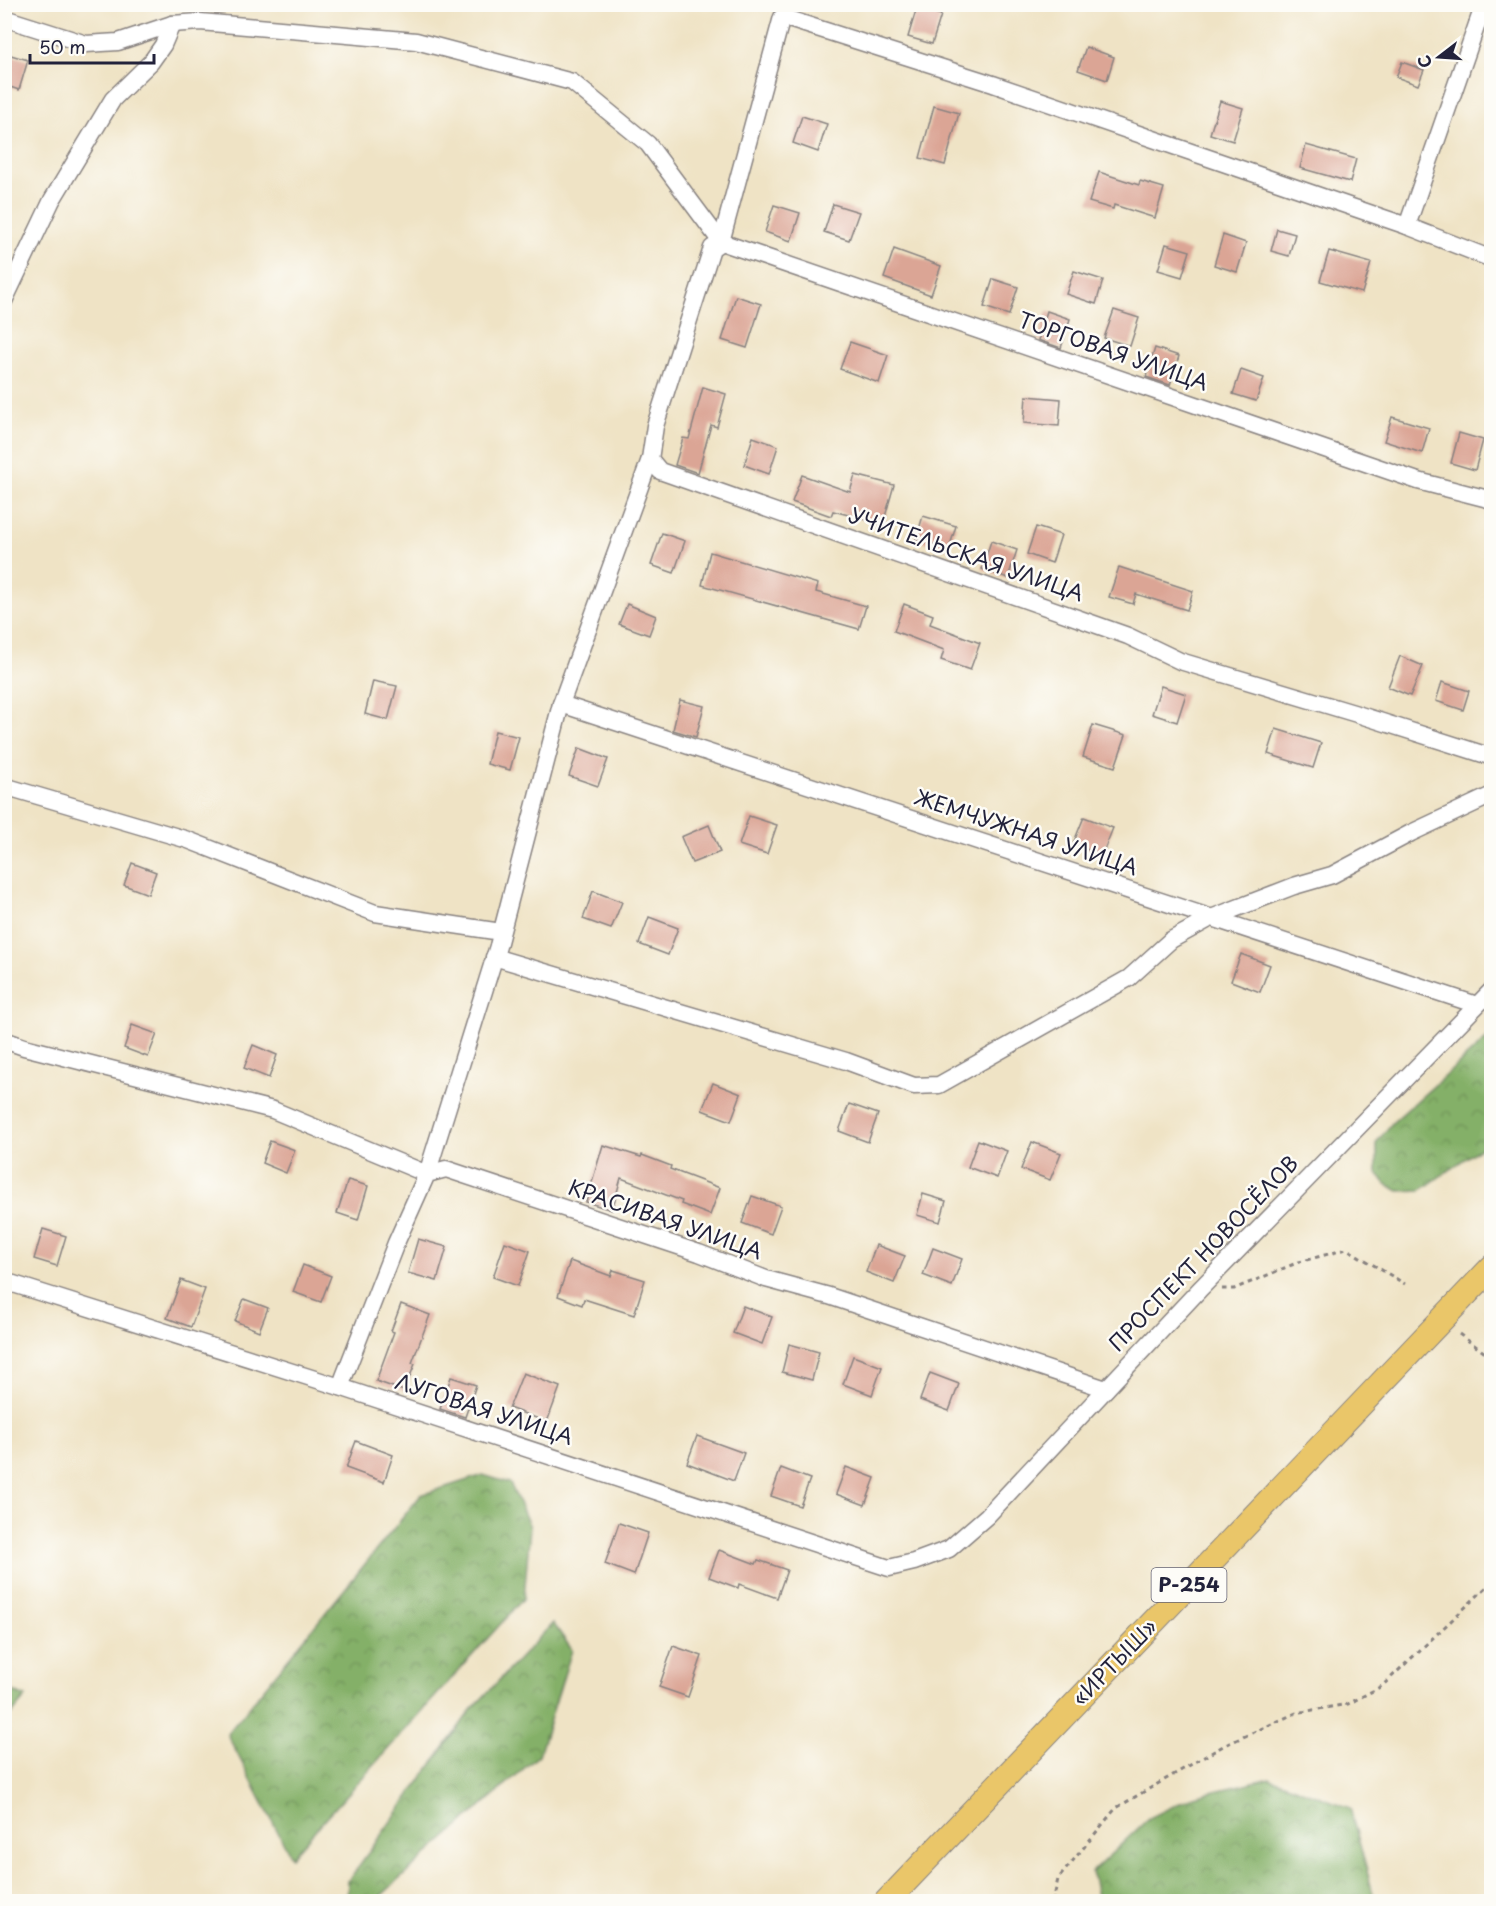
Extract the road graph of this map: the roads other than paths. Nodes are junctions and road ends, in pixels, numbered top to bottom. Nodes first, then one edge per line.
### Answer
1 (1484, 4) edge
2 (784, 11) edge
3 (4, 18) edge
4 (172, 24) junction
5 (1407, 226) junction
6 (721, 242) junction
7 (1491, 259) edge
8 (4, 301) edge
9 (650, 459) junction
10 (1491, 500) edge
11 (561, 704) junction
12 (1491, 757) edge
13 (4, 786) edge
14 (1491, 795) edge
15 (1211, 918) junction
16 (501, 932) junction
17 (494, 957) junction
18 (1491, 990) edge
19 (1477, 1005) junction
20 (4, 1040) edge
21 (427, 1174) junction
22 (1491, 1267) edge
23 (4, 1281) edge
24 (340, 1387) junction
25 (1106, 1389) junction
26 (949, 1549) joint
27 (886, 1902) edge

1 - 5 street
2 - 5 street
2 - 6 street
3 - 4 street
4 - 6 street
4 - 8 street
5 - 7 street
6 - 9 street
6 - 10 street, ТОРГОВАЯ УЛИЦА
9 - 11 street
9 - 12 street, УЧИТЕЛЬСКАЯ УЛИЦА
11 - 15 street, ЖЕМЧУЖНАЯ УЛИЦА
11 - 16 street
13 - 16 street
14 - 15 street
15 - 17 street
15 - 19 street, ЖЕМЧУЖНАЯ УЛИЦА
16 - 17 street
17 - 21 street
18 - 19 street, ПРОСПЕКТ НОВОСЁЛОВ
19 - 25 street, ПРОСПЕКТ НОВОСЁЛОВ
20 - 21 street
21 - 24 street
21 - 25 street, КРАСИВАЯ УЛИЦА
22 - 27 highway, «ИРТЫШ» / Р-254
23 - 24 street, ЛУГОВАЯ УЛИЦА
24 - 26 street, ЛУГОВАЯ УЛИЦА
25 - 26 street, ПРОСПЕКТ НОВОСЁЛОВ

